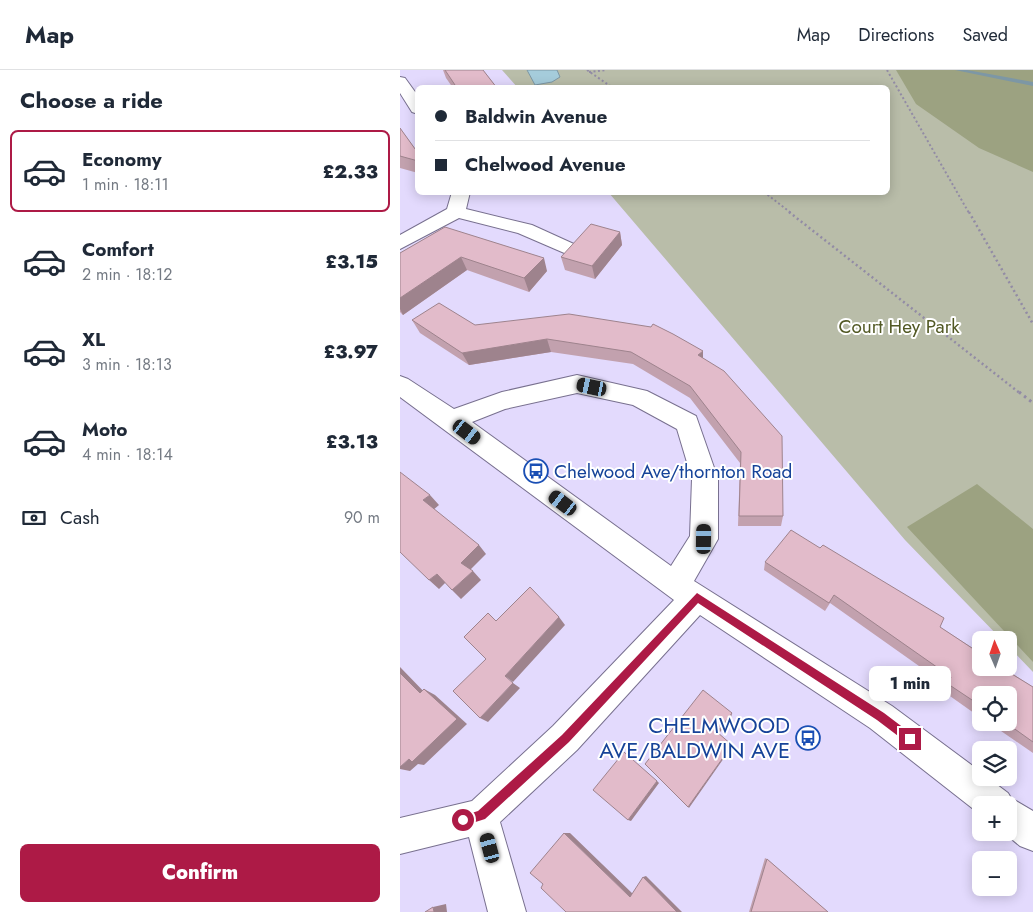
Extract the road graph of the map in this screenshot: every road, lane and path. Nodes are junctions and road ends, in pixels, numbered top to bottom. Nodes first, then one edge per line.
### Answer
1 (606, 70) edge
2 (887, 70) edge
3 (588, 71) edge
4 (400, 81) edge
5 (609, 85) edge
6 (415, 104) edge
7 (460, 195) edge
8 (768, 195) edge
9 (456, 212) junction
10 (400, 243) edge
11 (569, 249) edge
12 (1033, 324) edge
13 (400, 385) edge
14 (1033, 403) edge
15 (451, 420) junction
16 (686, 592) junction
17 (984, 796) edge
18 (481, 816) junction
19 (1017, 821) edge
20 (1033, 833) edge
21 (400, 836) edge
22 (507, 912) edge

1 - 3 path
2 - 12 path
3 - 5 path
4 - 6 street
7 - 9 street
8 - 14 path
9 - 10 street
9 - 11 street
13 - 15 street
15 - 16 street
15 - 16 street
16 - 17 street
16 - 18 street
18 - 21 street
18 - 22 street
19 - 20 street

